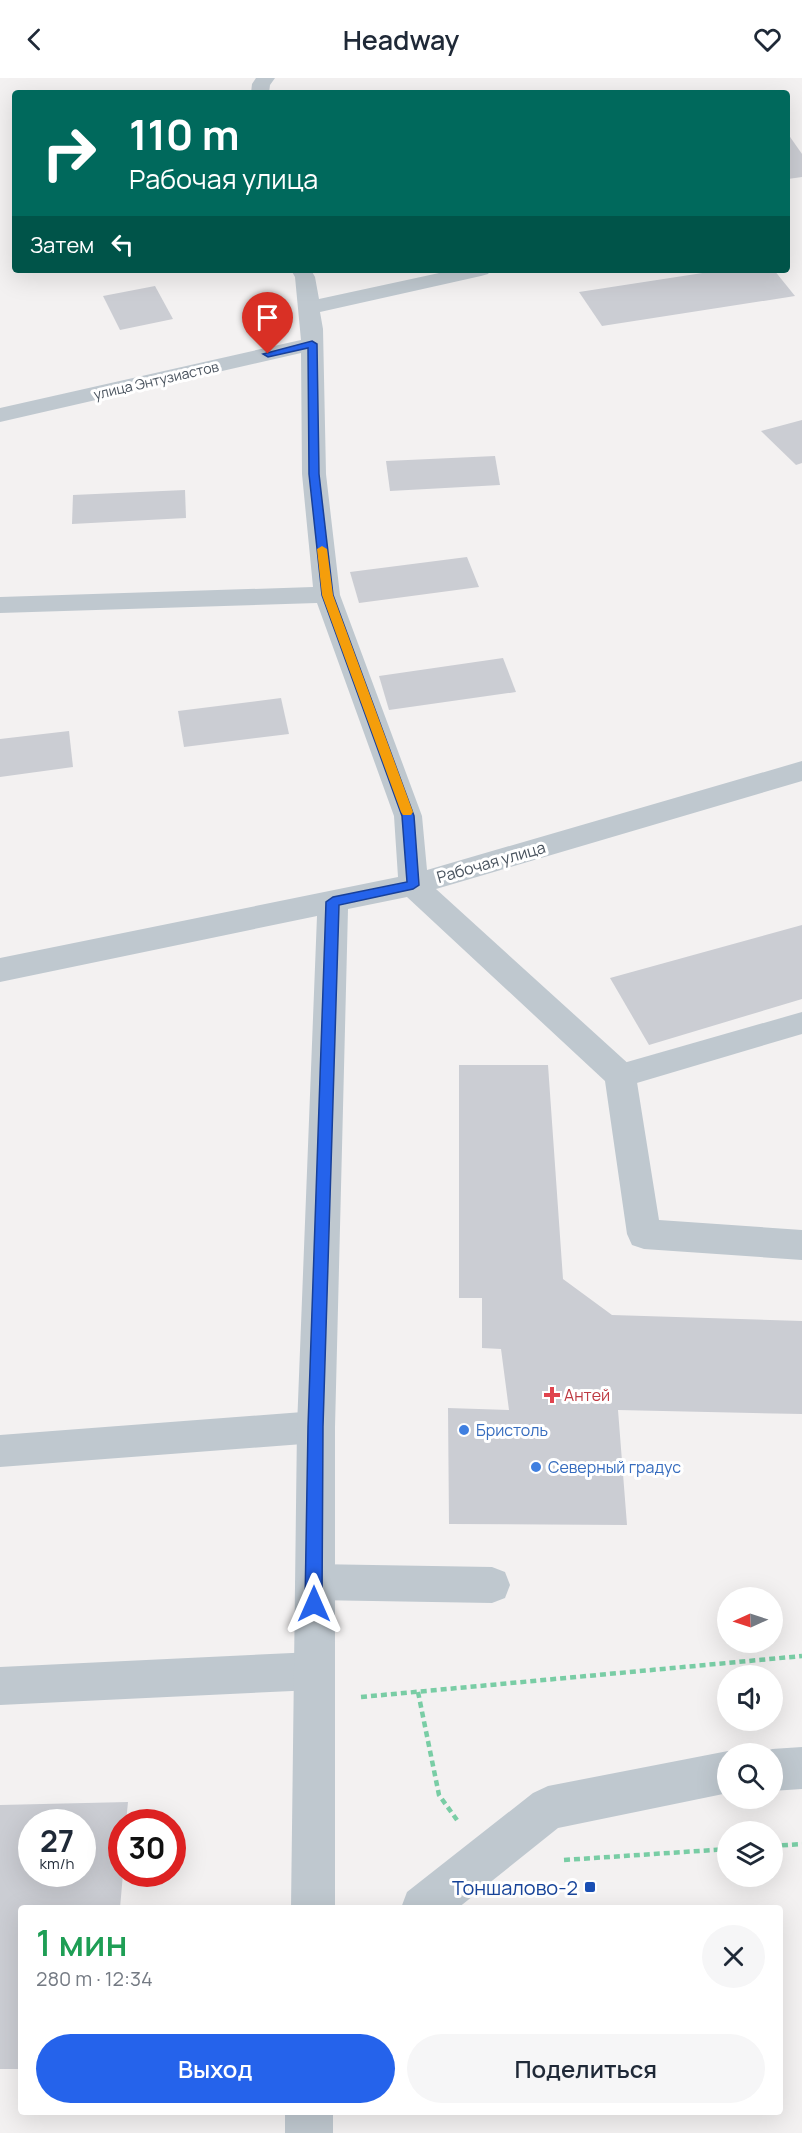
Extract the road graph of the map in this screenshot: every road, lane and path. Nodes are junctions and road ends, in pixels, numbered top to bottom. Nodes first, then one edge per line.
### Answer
1 (303, 273) edge
2 (467, 273) edge
3 (309, 308) junction
4 (312, 344) junction
5 (0, 415) edge
6 (327, 595) junction
7 (0, 605) edge
8 (802, 771) edge
9 (413, 885) junction
10 (333, 902) junction
11 (0, 970) edge
12 (802, 1023) edge
13 (620, 1076) junction
14 (802, 1245) edge
15 (316, 1427) junction
16 (0, 1451) edge
17 (313, 1582) junction
18 (492, 1585) dead end
19 (802, 1656) edge
20 (314, 1671) junction
21 (0, 1686) edge
22 (351, 1698) dead end
23 (802, 1768) edge
24 (783, 1769) edge
25 (717, 1774) edge
26 (802, 1844) edge
27 (783, 1845) edge
28 (313, 1905) edge
29 (427, 1905) edge

1 - 3 street
2 - 3 street
3 - 4 street
4 - 5 street, улица Энтузиастов
4 - 6 street
6 - 7 street
6 - 9 street
8 - 9 street, Рабочая улица
9 - 10 street, Рабочая улица
9 - 13 street
10 - 11 street, Рабочая улица
10 - 15 street
12 - 13 lane
13 - 14 street
15 - 16 lane
15 - 17 street
17 - 18 lane
17 - 20 street
19 - 22 path
20 - 21 lane
20 - 28 street
23 - 24 street
25 - 29 street
26 - 27 path

